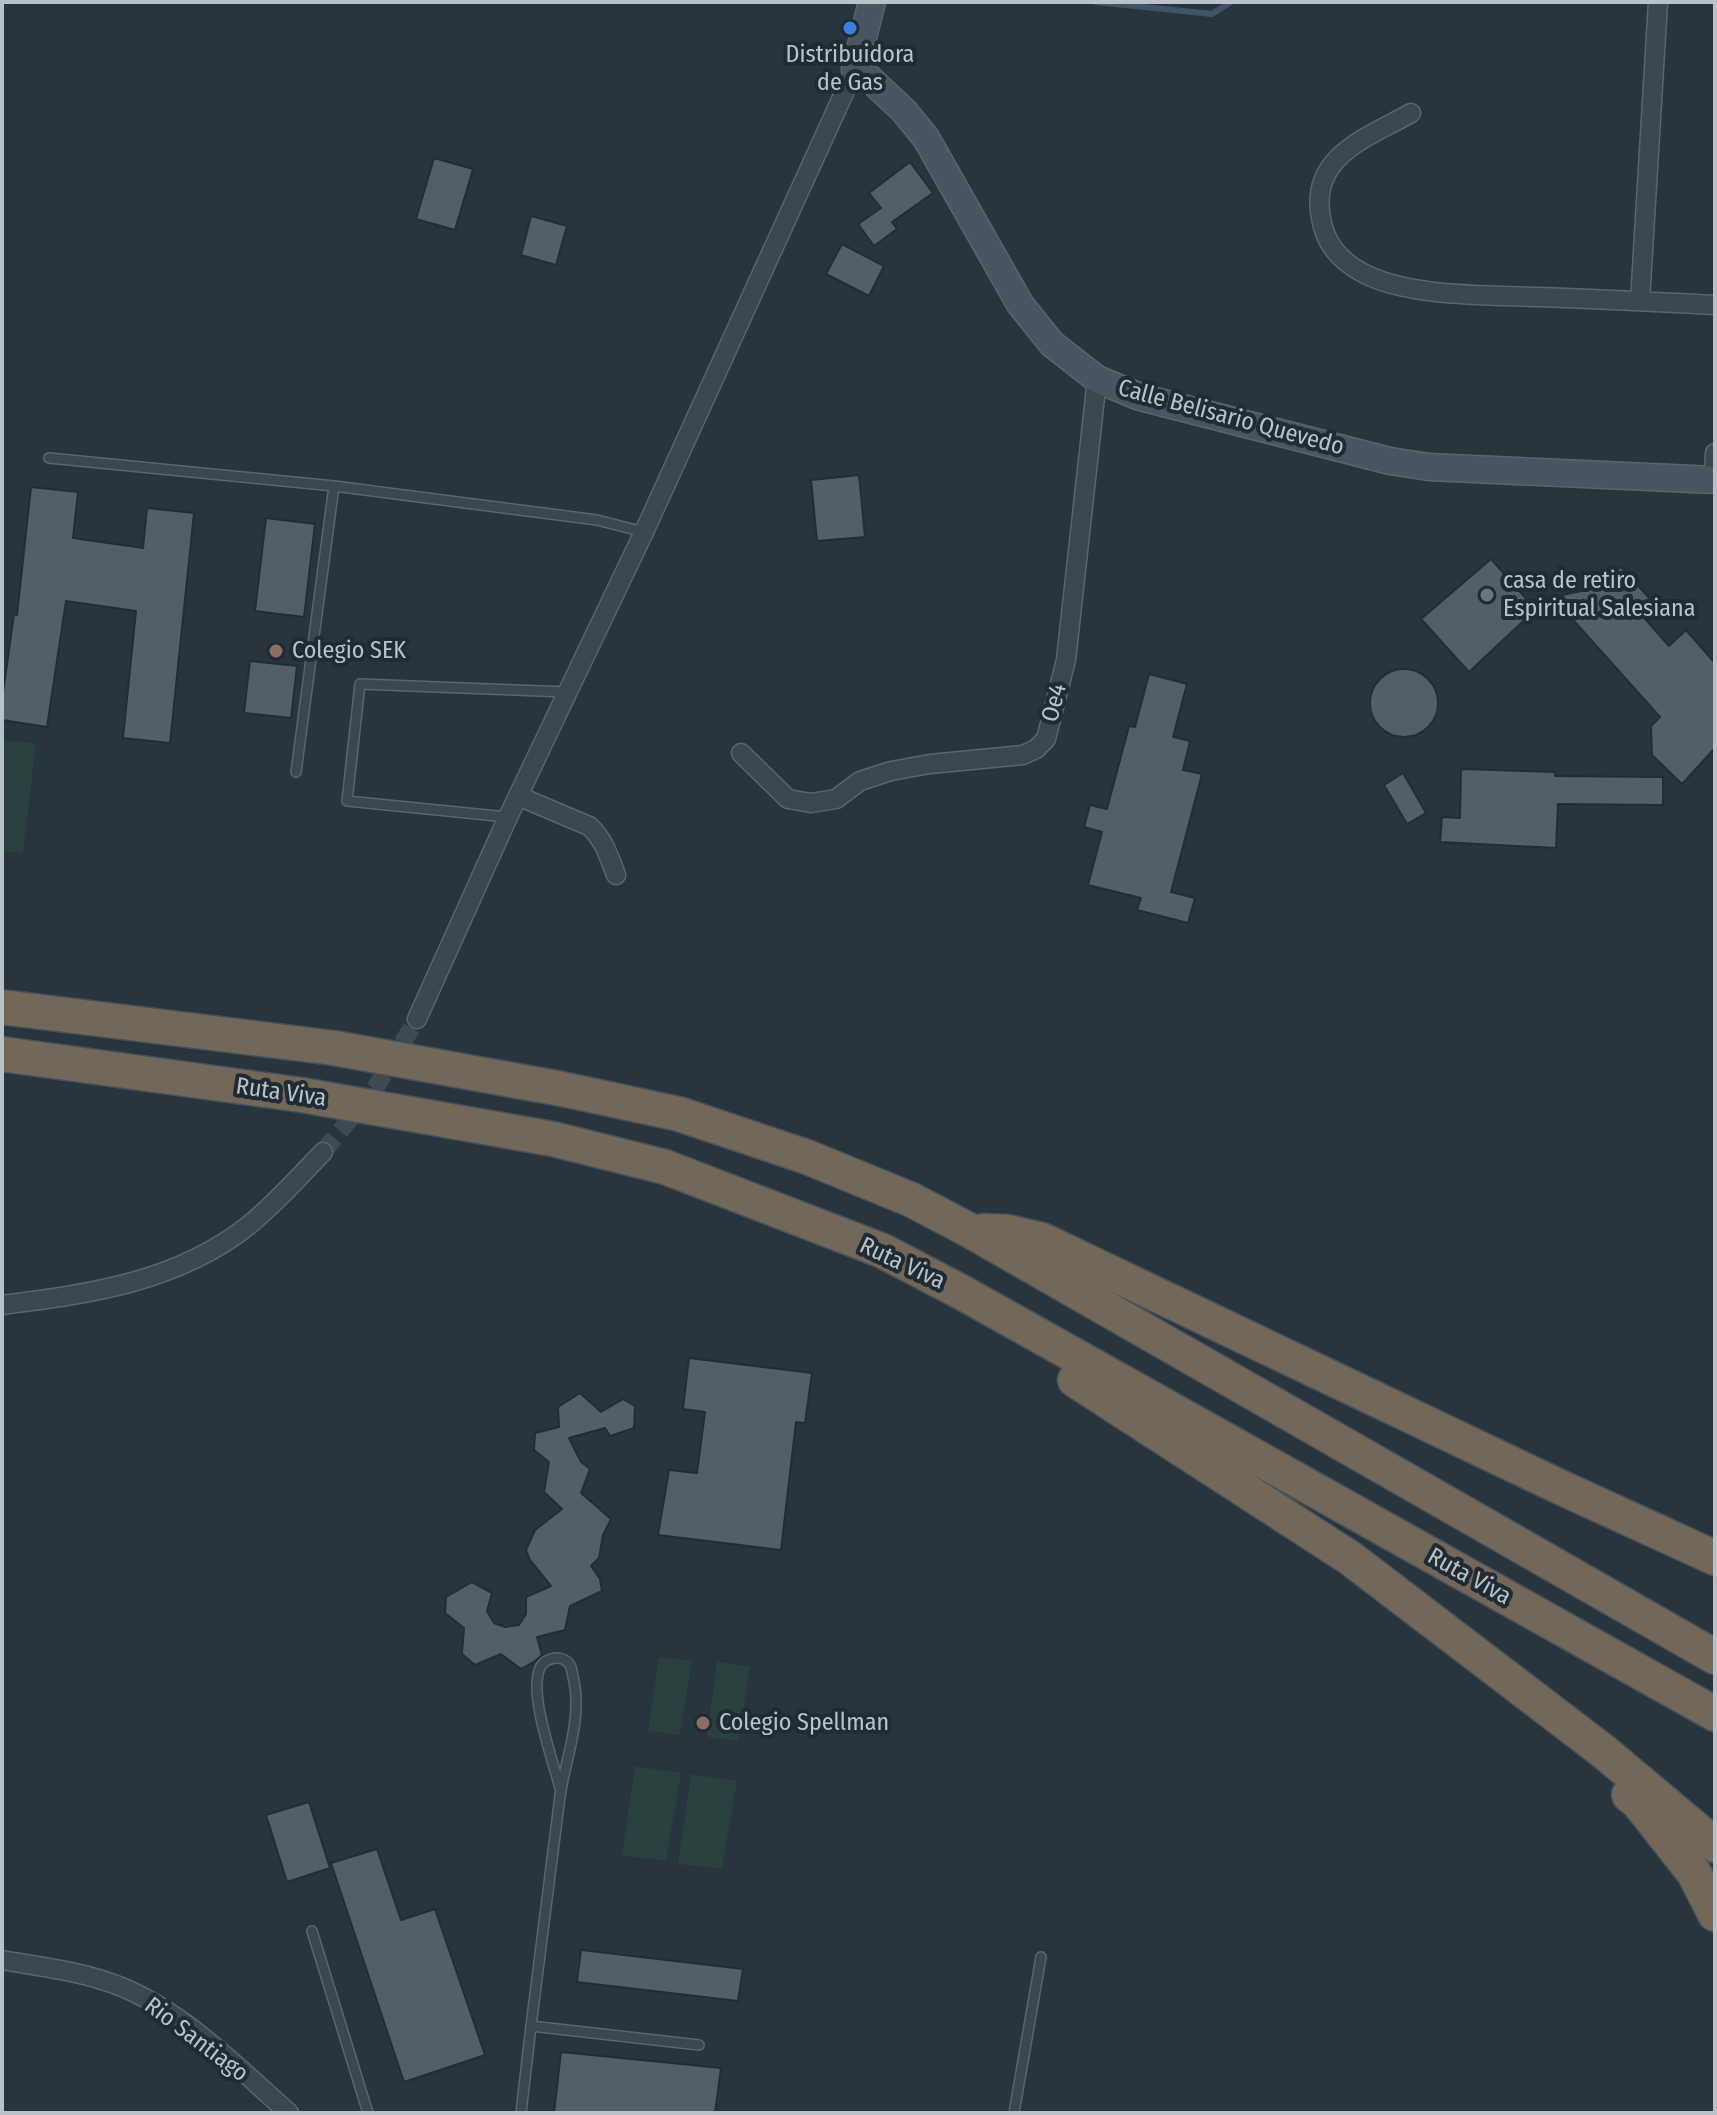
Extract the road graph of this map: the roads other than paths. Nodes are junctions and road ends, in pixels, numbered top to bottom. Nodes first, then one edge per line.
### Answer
1 (872, 2) edge
2 (1658, 2) edge
3 (855, 69) junction
4 (1411, 113) dead end
5 (1640, 301) junction
6 (1715, 305) edge
7 (1097, 379) junction
8 (1715, 453) edge
9 (49, 458) dead end
10 (1714, 480) edge
11 (334, 486) junction
12 (644, 532) junction
13 (566, 692) junction
14 (741, 753) dead end
15 (296, 772) dead end
16 (518, 796) junction
17 (508, 817) junction
18 (616, 875) dead end
19 (2, 1007) edge
20 (417, 1019) tunnel mouth
21 (2, 1054) edge
22 (323, 1152) tunnel mouth
23 (771, 1210) junction
24 (969, 1230) junction
25 (2, 1305) edge
26 (1668, 1538) junction
27 (1715, 1548) edge
28 (1715, 1558) edge
29 (1432, 1619) junction
30 (1715, 1657) edge
31 (1707, 1710) edge
32 (561, 1792) junction
33 (1715, 1845) edge
34 (1715, 1914) edge
35 (312, 1931) dead end
36 (1041, 1957) dead end
37 (2, 1960) edge
38 (531, 2026) junction
39 (699, 2045) dead end
40 (289, 2113) edge
41 (368, 2113) edge
42 (521, 2113) edge
43 (1014, 2113) edge

1 - 3 street
2 - 5 street
3 - 7 street, Calle Belisario Quevedo
3 - 12 street
4 - 5 street
5 - 6 street
7 - 10 street, Calle Belisario Quevedo
7 - 14 street, Oe4
8 - 10 street
9 - 11 lane
11 - 12 lane
11 - 15 lane
12 - 13 street
13 - 16 street
13 - 17 lane
16 - 17 street
16 - 18 street
17 - 20 street
19 - 24 highway, Ruta Viva
21 - 23 highway, Ruta Viva
22 - 25 street
23 - 29 highway
23 - 31 highway, Ruta Viva
24 - 26 highway
24 - 30 highway, Ruta Viva
26 - 27 highway
26 - 28 highway
29 - 33 highway
29 - 34 highway
32 - 32 lane
32 - 38 lane
35 - 41 lane
36 - 43 lane
37 - 40 street, Rio Santiago
38 - 39 lane
38 - 42 lane

